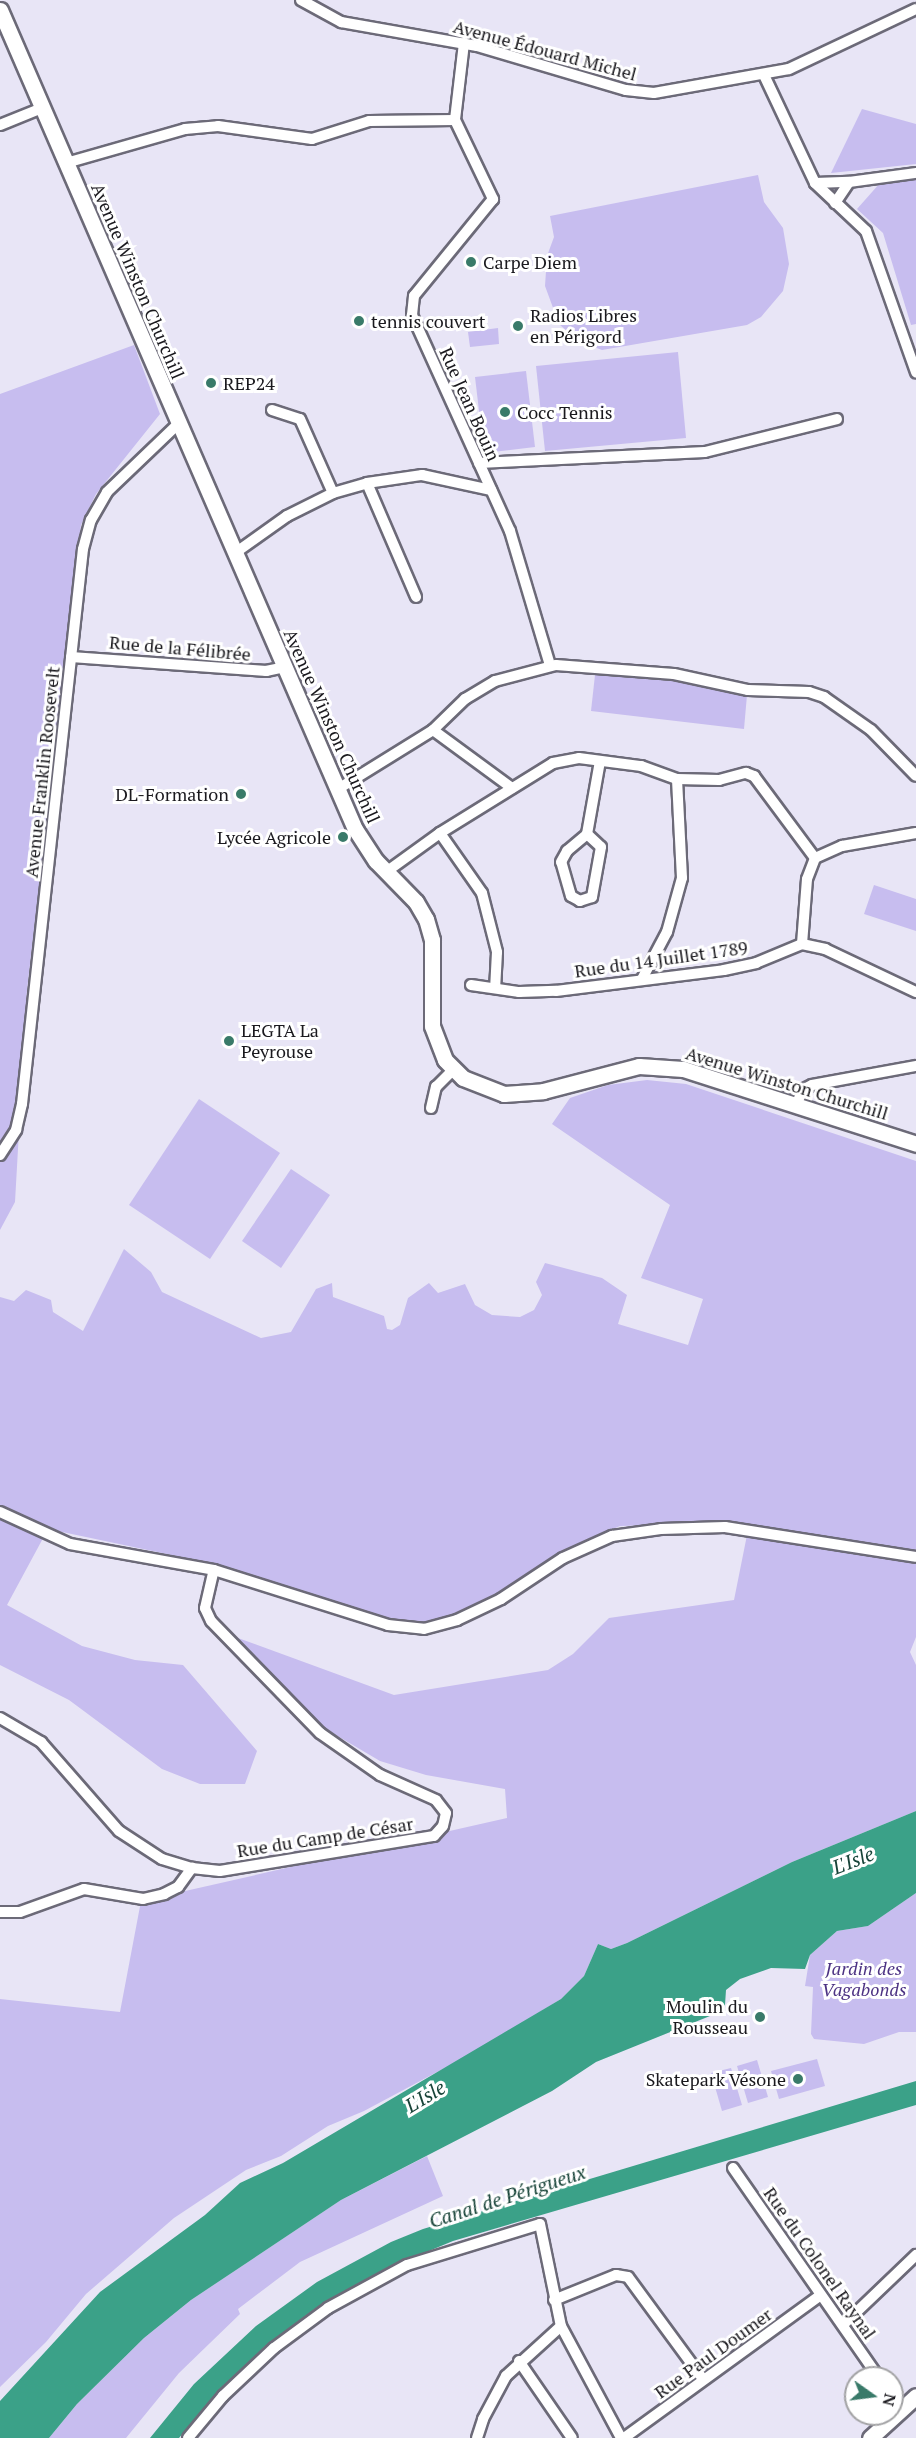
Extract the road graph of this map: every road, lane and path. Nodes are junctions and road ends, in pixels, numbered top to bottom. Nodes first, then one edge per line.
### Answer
1 (301, 0) edge
2 (916, 9) edge
3 (0, 10) edge
4 (464, 44) junction
5 (764, 75) junction
6 (42, 108) junction
7 (455, 120) junction
8 (0, 125) edge
9 (66, 164) junction
10 (916, 173) edge
11 (815, 183) junction
12 (849, 183) junction
13 (835, 203) junction
14 (916, 372) edge
15 (272, 410) dead end
16 (837, 419) dead end
17 (179, 423) junction
18 (479, 463) junction
19 (368, 483) junction
20 (491, 490) junction
21 (333, 493) junction
22 (235, 553) junction
23 (416, 597) dead end
24 (72, 657) junction
25 (550, 665) junction
26 (285, 667) junction
27 (433, 730) junction
28 (600, 761) junction
29 (916, 776) edge
30 (677, 779) junction
31 (512, 788) junction
32 (338, 789) junction
33 (440, 833) junction
34 (916, 833) edge
35 (587, 834) junction
36 (815, 858) junction
37 (386, 872) junction
38 (802, 944) junction
39 (642, 979) junction
40 (471, 985) dead end
41 (495, 988) junction
42 (916, 992) edge
43 (916, 1066) edge
44 (453, 1070) junction
45 (796, 1104) junction
46 (431, 1108) dead end
47 (916, 1144) edge
48 (0, 1155) edge
49 (0, 1512) edge
50 (916, 1557) edge
51 (214, 1570) junction
52 (0, 1718) edge
53 (192, 1868) junction
54 (0, 1912) edge
55 (733, 2168) dead end
56 (916, 2255) edge
57 (821, 2295) junction
58 (554, 2300) junction
59 (844, 2324) junction
60 (561, 2326) junction
61 (519, 2361) junction
62 (871, 2366) edge
63 (703, 2379) junction
64 (879, 2426) edge
65 (189, 2438) edge
66 (477, 2438) edge
67 (572, 2438) edge
68 (622, 2438) edge
69 (870, 2438) edge

1 - 4 street, Avenue Édouard Michel
2 - 5 street, Avenue Édouard Michel
3 - 6 main road, Avenue Winston Churchill
4 - 5 street, Avenue Édouard Michel
4 - 7 street
5 - 11 street
6 - 8 street
6 - 9 main road, Avenue Winston Churchill
7 - 9 street
7 - 18 street, Rue Jean Bouin
9 - 17 main road, Avenue Winston Churchill
10 - 12 street
11 - 12 street
11 - 13 street
12 - 13 street
13 - 14 street
15 - 21 street
16 - 18 street
17 - 22 main road, Avenue Winston Churchill
17 - 24 street, Avenue Franklin Roosevelt
18 - 20 street, Rue Jean Bouin
19 - 20 street
19 - 21 street
19 - 23 street
20 - 25 street, Rue Jean Bouin
21 - 22 street
22 - 26 main road, Avenue Winston Churchill
24 - 26 street, Rue de la Félibrée
24 - 48 street, Avenue Franklin Roosevelt
25 - 27 street
25 - 29 street
26 - 32 main road, Avenue Winston Churchill
27 - 31 street
27 - 32 street
28 - 30 street
28 - 31 street
28 - 35 street
30 - 36 street
30 - 39 street
31 - 33 street
32 - 37 main road, Avenue Winston Churchill
33 - 37 street
33 - 41 street
34 - 36 street
35 - 35 street
36 - 38 street
37 - 44 main road, Avenue Winston Churchill
38 - 39 street, Rue du 14 Juillet 1789
38 - 42 street
39 - 41 street, Rue du 14 Juillet 1789
40 - 41 street, Rue du 14 Juillet 1789
43 - 45 street
44 - 45 main road, Avenue Winston Churchill
44 - 46 street
45 - 47 main road, Avenue Winston Churchill
49 - 51 street
50 - 51 street
51 - 53 street, Rue du Camp de César
52 - 53 street, Rue du Camp de César
53 - 54 street
55 - 57 street, Rue du Colonel Raynal
56 - 59 street
57 - 59 street, Rue du Colonel Raynal
57 - 63 street, Rue Paul Doumer
58 - 60 street
58 - 63 street
58 - 65 street
59 - 62 street, Rue du Colonel Raynal
60 - 61 street
60 - 68 street
61 - 66 street
61 - 67 street
63 - 68 street, Rue Paul Doumer
64 - 69 main road

